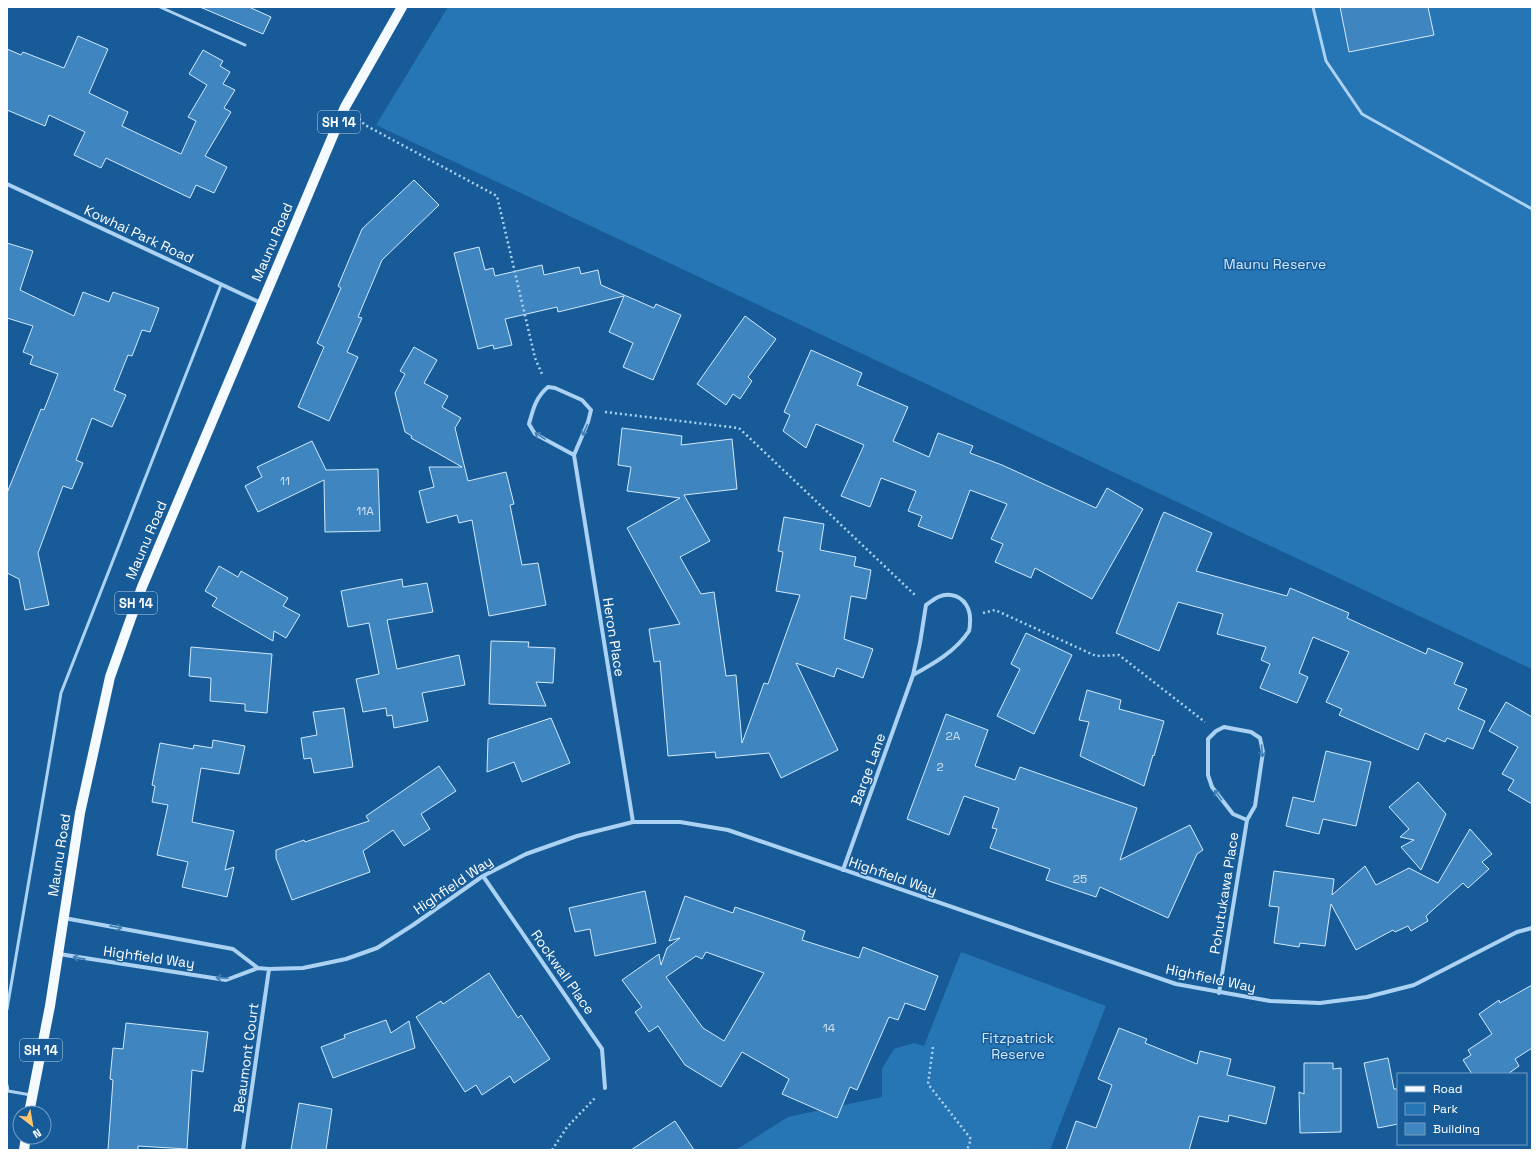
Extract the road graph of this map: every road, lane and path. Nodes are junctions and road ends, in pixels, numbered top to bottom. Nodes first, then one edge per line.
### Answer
1 (160, 7) edge
2 (1313, 7) edge
3 (400, 10) edge
4 (245, 45) dead end
5 (345, 107) junction
6 (7, 184) edge
7 (1532, 209) edge
8 (221, 285) junction
9 (262, 304) junction
10 (548, 387) junction
11 (590, 410) junction
12 (574, 455) junction
13 (926, 605) junction
14 (971, 615) junction
15 (913, 675) junction
16 (1216, 731) junction
17 (1247, 820) junction
18 (633, 822) junction
19 (843, 870) junction
20 (483, 876) junction
21 (63, 918) junction
22 (1532, 928) edge
23 (58, 954) junction
24 (258, 968) junction
25 (269, 969) junction
26 (1219, 993) junction
27 (7, 1009) edge
28 (932, 1047) dead end
29 (7, 1085) edge
30 (605, 1088) joint
31 (32, 1095) junction
32 (30, 1105) edge
33 (243, 1150) edge
34 (552, 1150) edge
35 (967, 1150) edge

1 - 4 lane
2 - 7 lane
3 - 5 main road, Maunu Road / SH 14
5 - 9 main road, Maunu Road / SH 14
5 - 10 path
6 - 8 street, Kowhai Park Road
8 - 9 street, Kowhai Park Road
8 - 27 lane
9 - 21 main road, Maunu Road / SH 14
10 - 11 street
12 -> 10 street
11 -> 12 street
11 - 13 path
12 - 18 street, Heron Place
13 - 14 street
13 - 15 street, Barge Lane
14 - 15 street
14 - 16 path
15 - 19 street, Barge Lane
17 -> 16 street, Pohutukawa Place
16 -> 17 street, Pohutukawa Place
17 - 26 street, Pohutukawa Place
18 - 19 street, Highfield Way
18 - 20 street, Highfield Way
19 - 26 street, Highfield Way
20 - 25 street, Highfield Way
20 - 30 street, Rockwall Place
21 - 23 main road, Maunu Road / SH 14
21 -> 24 street, Highfield Way
22 - 26 street, Highfield Way
24 -> 23 street, Highfield Way
23 - 31 main road, Maunu Road / SH 14
24 - 25 street, Highfield Way
25 - 33 street, Beaumont Court
28 - 35 path
29 - 31 lane
30 - 34 path
31 - 32 main road, Maunu Road / SH 14

